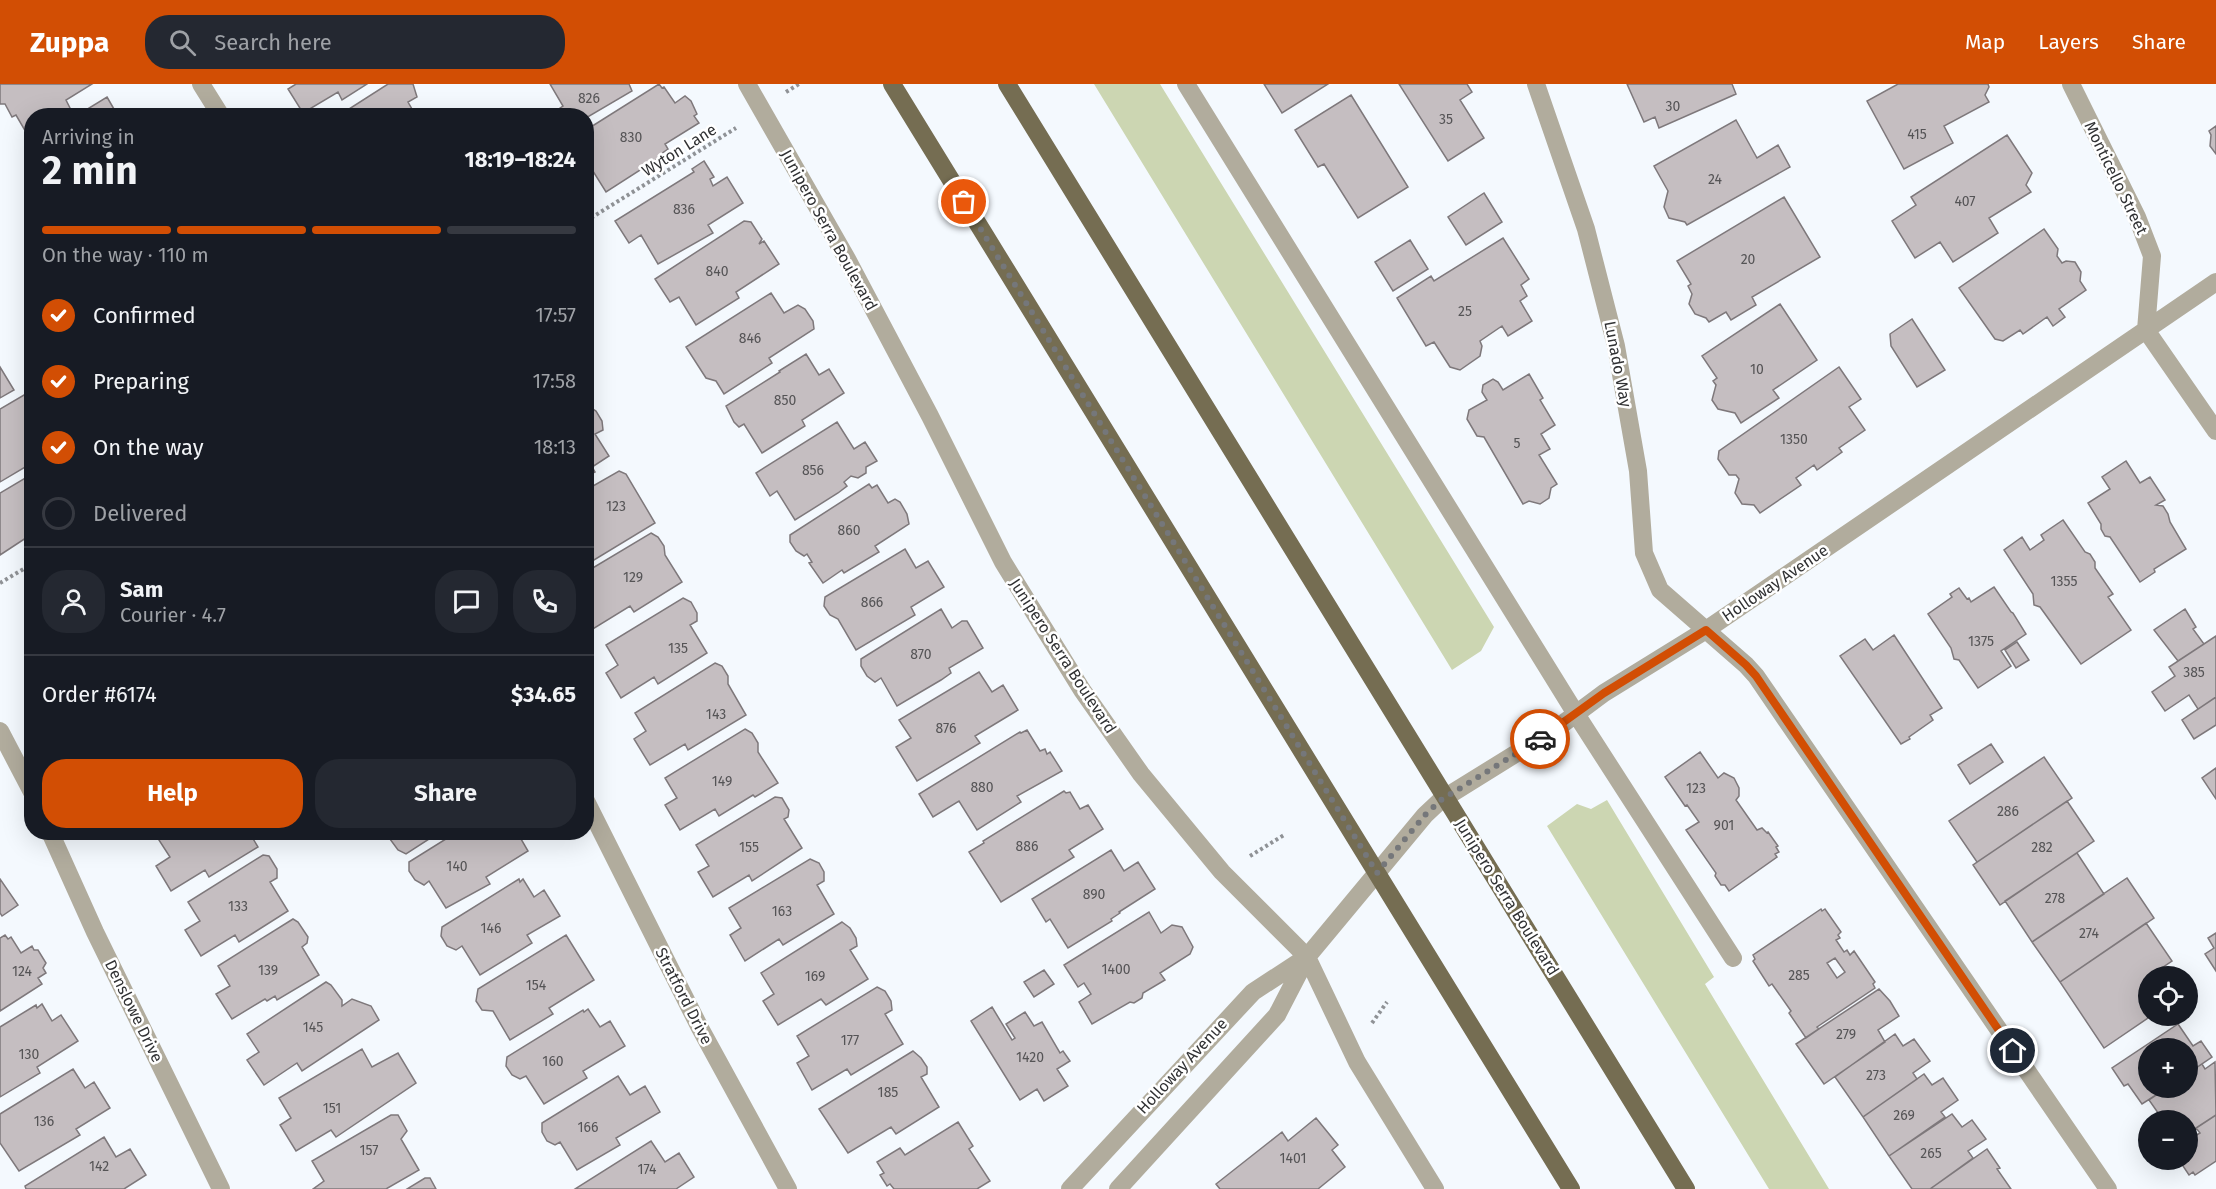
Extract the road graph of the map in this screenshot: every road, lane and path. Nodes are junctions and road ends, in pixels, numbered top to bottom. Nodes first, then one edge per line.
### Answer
1 (201, 84) edge
2 (747, 84) edge
3 (892, 84) edge
4 (1007, 84) edge
5 (1186, 84) edge
6 (1536, 84) edge
7 (2071, 84) edge
8 (216, 108) edge
9 (761, 110) junction
10 (594, 216) edge
11 (2216, 282) edge
12 (2146, 330) junction
13 (2216, 431) edge
14 (24, 569) edge
15 (0, 583) edge
16 (1706, 630) junction
17 (1576, 714) junction
18 (0, 731) edge
19 (24, 777) edge
20 (1445, 798) junction
21 (594, 817) edge
22 (1284, 835) dead end
23 (54, 840) edge
24 (1249, 856) dead end
25 (1377, 873) junction
26 (1307, 957) junction
27 (1733, 958) dead end
28 (221, 1189) edge
29 (788, 1189) edge
30 (1070, 1189) edge
31 (1119, 1189) edge
32 (1435, 1189) edge
33 (1571, 1189) edge
34 (1686, 1189) edge
35 (2108, 1189) edge

1 - 8 street
2 - 9 street, Junipero Serra Boulevard
3 - 25 main road
4 - 20 main road, Junipero Serra Boulevard
5 - 17 street
6 - 16 street, Lunado Way
7 - 12 street, Monticello Street
9 - 10 path, Wyton Lane
9 - 26 street, Junipero Serra Boulevard
11 - 12 street, Holloway Avenue
12 - 13 street
12 - 16 street, Holloway Avenue
14 - 15 path
16 - 17 street, Holloway Avenue
16 - 35 street, Lunado Way
17 - 20 street, Holloway Avenue
17 - 27 street
18 - 19 street
20 - 25 street, Holloway Avenue
20 - 34 main road, Junipero Serra Boulevard
21 - 29 street, Stratford Drive
22 - 24 path
23 - 28 street, Denslowe Drive
25 - 26 street, Holloway Avenue
25 - 33 main road
26 - 30 street, Holloway Avenue
26 - 31 street, Holloway Avenue
26 - 32 street, Junipero Serra Boulevard

